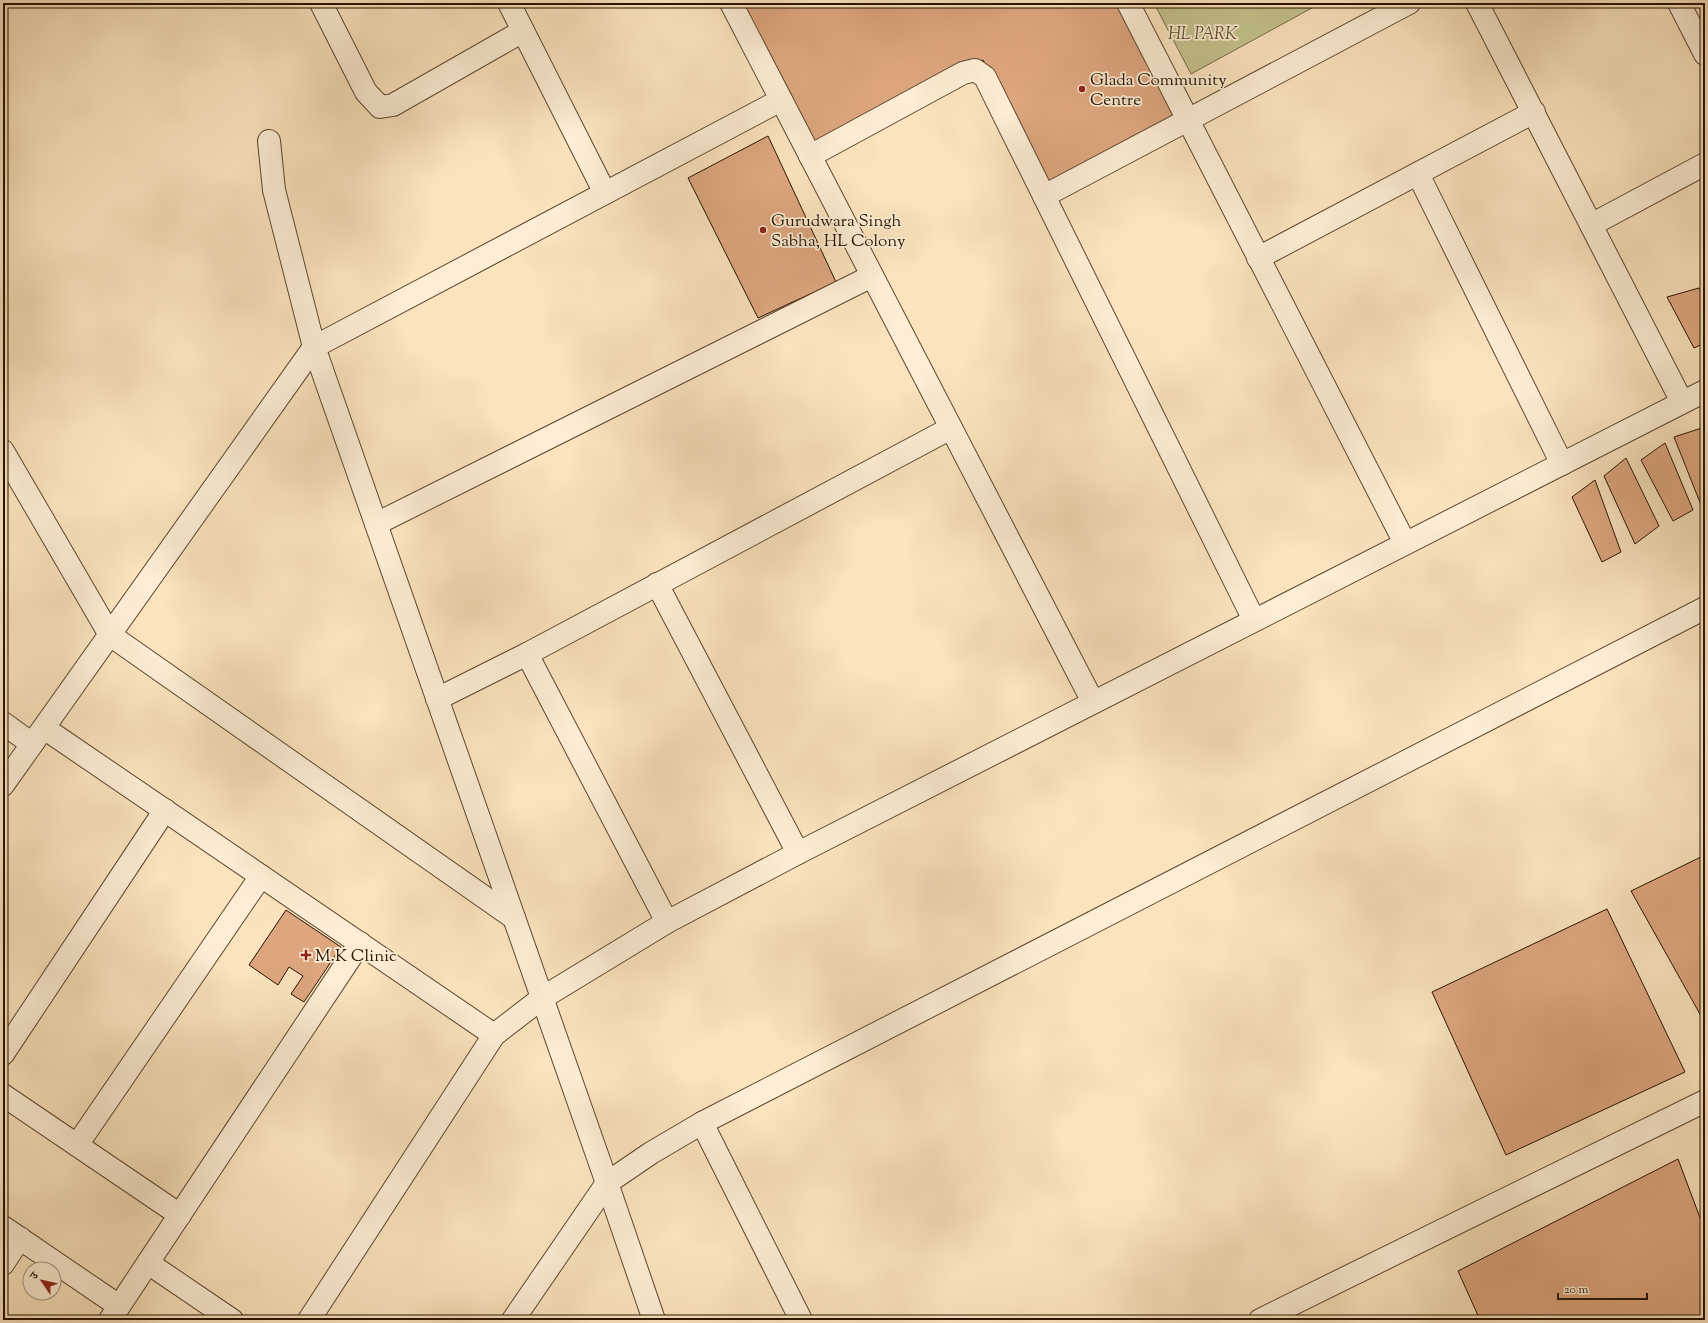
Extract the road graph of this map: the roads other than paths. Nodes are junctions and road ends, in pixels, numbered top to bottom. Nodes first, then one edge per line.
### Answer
1 (321, 3) edge
2 (509, 3) edge
3 (731, 3) edge
4 (1128, 3) edge
5 (1409, 3) edge
6 (1477, 3) edge
7 (1679, 3) edge
8 (523, 31) junction
9 (1705, 54) edge
10 (781, 100) junction
11 (1534, 112) junction
12 (1188, 121) junction
13 (270, 141) dead end
14 (810, 156) junction
15 (1705, 164) edge
16 (1418, 174) junction
17 (605, 193) junction
18 (1044, 196) junction
19 (1591, 225) junction
20 (1258, 258) junction
21 (872, 276) junction
22 (314, 347) junction
23 (1705, 390) edge
24 (1682, 402) junction
25 (951, 428) junction
26 (3, 451) edge
27 (1562, 464) junction
28 (376, 524) junction
29 (1405, 544) junction
30 (657, 584) junction
31 (1705, 608) edge
32 (1254, 620) junction
33 (110, 635) junction
34 (527, 654) junction
35 (438, 699) junction
36 (1093, 702) junction
37 (3, 722) edge
38 (38, 736) junction
39 (3, 785) edge
40 (165, 810) junction
41 (798, 853) junction
42 (261, 876) junction
43 (514, 918) junction
44 (667, 922) junction
45 (360, 943) junction
46 (542, 998) junction
47 (494, 1035) junction
48 (3, 1054) edge
49 (3, 1095) edge
50 (1703, 1108) edge
51 (702, 1123) junction
52 (77, 1145) junction
53 (607, 1183) junction
54 (180, 1215) junction
55 (11, 1233) edge
56 (148, 1263) junction
57 (3, 1264) edge
58 (115, 1313) edge
59 (232, 1320) edge
60 (310, 1320) edge
61 (514, 1320) edge
62 (654, 1320) edge
63 (801, 1320) edge
64 (1260, 1320) edge

1 - 8 street
2 - 8 street
3 - 10 street
4 - 12 street
5 - 12 street
6 - 11 street
7 - 9 street
8 - 17 street
10 - 14 street
10 - 17 street
11 - 16 street
11 - 19 street
12 - 18 street
12 - 20 street
13 - 22 street
14 - 18 street
14 - 21 street
15 - 19 street
16 - 20 street
16 - 27 street
17 - 22 street
18 - 32 street
19 - 24 street
20 - 29 street
21 - 25 street
21 - 28 street
22 - 28 street
22 - 33 street
23 - 24 street
24 - 27 street
25 - 30 street
25 - 36 street
26 - 33 street
27 - 29 street
28 - 35 street
29 - 32 street
30 - 34 street
30 - 41 street
31 - 51 street
32 - 36 street
33 - 38 street
33 - 43 street
34 - 35 street
34 - 44 street
35 - 43 street
36 - 41 street
37 - 38 street
38 - 39 street
38 - 40 street
40 - 42 street
40 - 48 street
41 - 44 street
42 - 45 street
42 - 52 street
43 - 46 street
44 - 46 street
45 - 47 street
45 - 54 street
46 - 47 street
46 - 53 street
47 - 60 street
49 - 52 street
50 - 64 street
51 - 53 street
51 - 63 street
52 - 54 street
53 - 61 street
53 - 62 street
54 - 56 street
55 - 57 street
55 - 58 street
56 - 58 street
56 - 59 street

